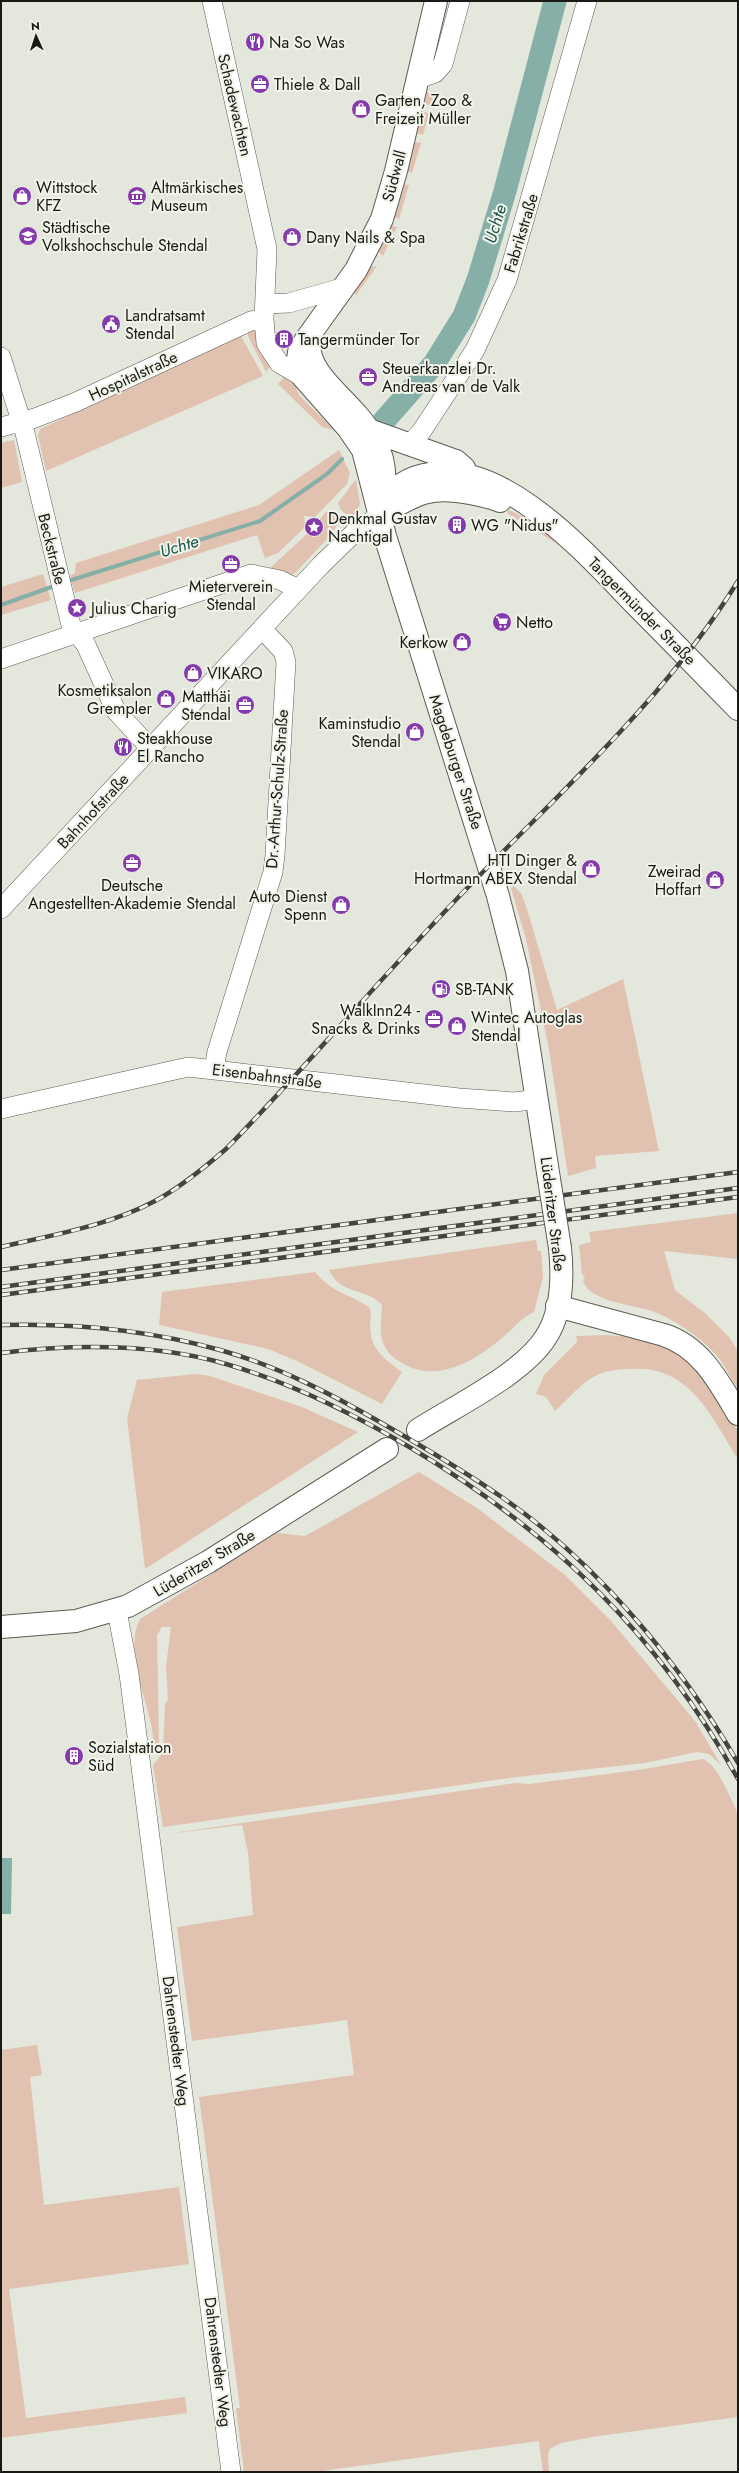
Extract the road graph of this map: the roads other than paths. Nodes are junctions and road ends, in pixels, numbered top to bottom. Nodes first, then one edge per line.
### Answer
1 (212, 1) edge
2 (436, 1) edge
3 (460, 1) edge
4 (587, 1) edge
5 (418, 79) junction
6 (345, 287) junction
7 (265, 312) junction
8 (1, 357) edge
9 (306, 369) junction
10 (22, 422) junction
11 (1, 428) edge
12 (369, 430) junction
13 (410, 444) junction
14 (460, 482) junction
15 (379, 516) junction
16 (298, 590) junction
17 (262, 629) junction
18 (77, 634) junction
19 (1, 659) edge
20 (738, 709) edge
21 (151, 749) junction
22 (1, 909) edge
23 (214, 1070) junction
24 (537, 1099) junction
25 (1, 1110) edge
26 (557, 1306) junction
27 (738, 1414) edge
28 (418, 1430) dead end
29 (387, 1449) dead end
30 (117, 1610) junction
31 (1, 1628) edge
32 (231, 2472) edge

1 - 7 street, Schadewachten
2 - 5 main road, Südwall
3 - 5 street
4 - 13 street, Fabrikstraße
5 - 6 main road, Südwall
6 - 7 street
6 - 9 main road, Südwall
7 - 9 street, Schadewachten
7 - 10 street, Hospitalstraße
8 - 10 street, Beckstraße
9 - 12 main road, Magdeburger Straße
9 - 15 main road
10 - 11 street, Hospitalstraße
10 - 18 street, Beckstraße
12 - 13 main road
12 - 15 main road, Magdeburger Straße
13 - 14 main road
14 - 15 main road
14 - 20 main road, Tangermünder Straße
15 - 16 street, Bahnhofstraße
15 - 24 main road, Magdeburger Straße
16 - 17 street, Bahnhofstraße
16 - 18 street
17 - 21 street, Bahnhofstraße
17 - 23 street, Dr.-Arthur-Schulz-Straße
18 - 19 street
18 - 21 street, Beckstraße
21 - 22 street, Bahnhofstraße
23 - 24 street, Eisenbahnstraße
23 - 25 street, Eisenbahnstraße
24 - 26 main road, Lüderitzer Straße, bridge
26 - 27 main road
26 - 28 main road, Lüderitzer Straße
29 - 30 main road, Lüderitzer Straße
30 - 31 main road, Lüderitzer Straße
30 - 32 street, Dahrenstedter Weg

